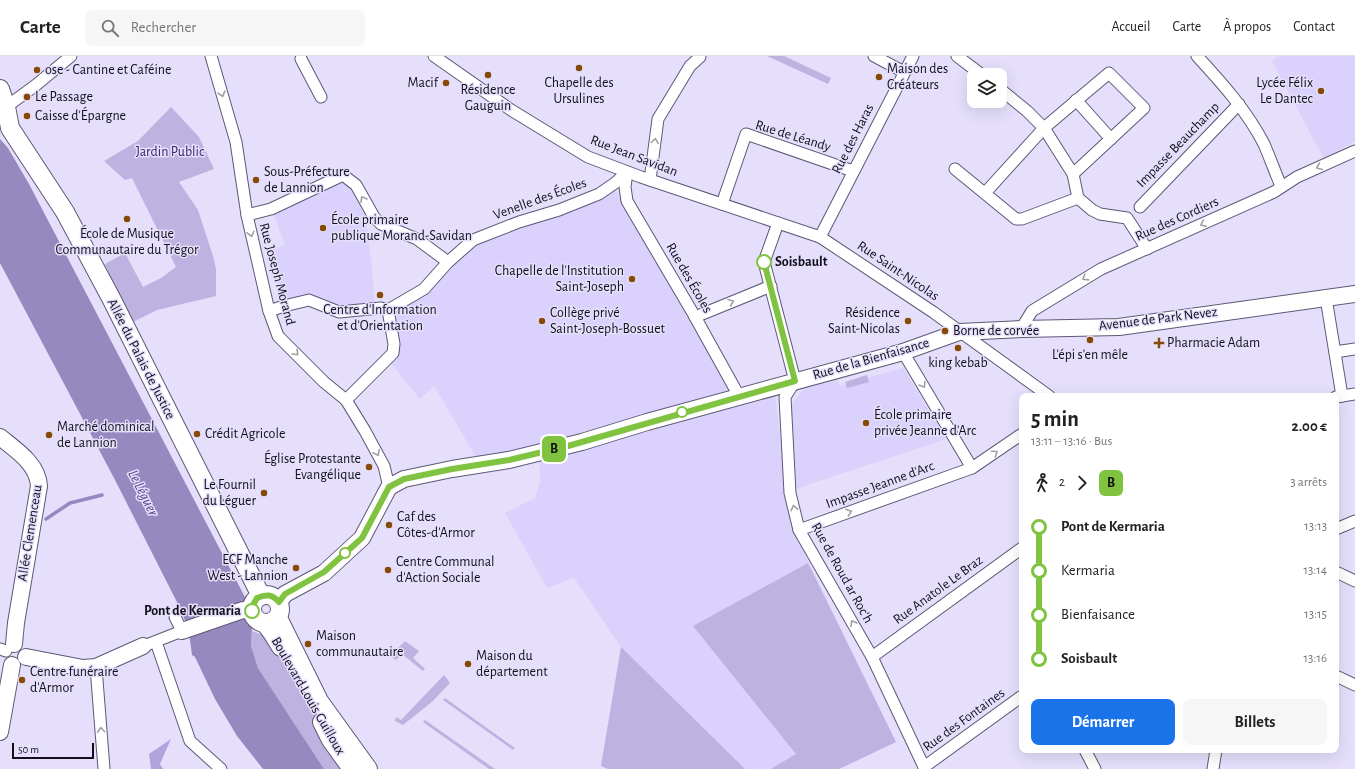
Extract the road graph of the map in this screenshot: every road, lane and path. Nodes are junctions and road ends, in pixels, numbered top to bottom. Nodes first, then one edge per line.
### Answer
1 (71, 56) edge
2 (211, 56) edge
3 (434, 56) edge
4 (874, 56) edge
5 (913, 56) edge
6 (957, 56) edge
7 (1197, 56) edge
8 (700, 57) dead end
9 (302, 59) dead end
10 (973, 68) edge
11 (904, 72) junction
12 (1007, 95) edge
13 (321, 97) dead end
14 (1076, 100) junction
15 (1239, 104) junction
16 (4, 107) edge
17 (1044, 128) junction
18 (1111, 139) junction
19 (1355, 151) edge
20 (955, 169) dead end
21 (853, 171) junction
22 (627, 172) junction
23 (1073, 174) junction
24 (650, 180) junction
25 (1281, 186) junction
26 (985, 193) junction
27 (1078, 198) junction
28 (722, 204) junction
29 (1140, 207) dead end
30 (247, 215) junction
31 (778, 223) junction
32 (820, 237) junction
33 (1148, 248) junction
34 (448, 262) junction
35 (770, 286) junction
36 (1355, 294) edge
37 (1326, 298) junction
38 (388, 310) junction
39 (269, 311) junction
40 (695, 317) junction
41 (1021, 328) junction
42 (959, 332) junction
43 (1355, 349) edge
44 (903, 352) junction
45 (1335, 352) junction
46 (795, 381) junction
47 (1045, 393) edge
48 (1339, 393) edge
49 (1355, 394) edge
50 (739, 396) junction
51 (1339, 397) edge
52 (346, 400) junction
53 (1019, 436) edge
54 (0, 437) edge
55 (972, 468) junction
56 (389, 487) junction
57 (1355, 522) edge
58 (1339, 528) edge
59 (799, 530) junction
60 (1019, 550) edge
61 (1339, 573) edge
62 (1355, 581) edge
63 (252, 606) junction
64 (274, 614) junction
65 (179, 624) joint
66 (150, 644) junction
67 (11, 653) edge
68 (872, 657) junction
69 (96, 668) junction
70 (1339, 677) edge
71 (1355, 685) edge
72 (1019, 698) edge
73 (0, 732) edge
74 (1087, 753) edge
75 (1216, 753) edge
76 (924, 768) edge
77 (104, 769) edge
78 (221, 769) edge
79 (352, 769) edge
80 (368, 769) edge
81 (1095, 769) edge
82 (1213, 769) edge

1 - 16 street
2 -> 30 street, Rue Joseph Morand
3 - 22 street, Rue Jean Savidan
4 - 11 street
5 - 11 street, Rue des Haras
6 - 10 street
7 - 15 street
24 -> 8 street
9 - 13 street
11 - 21 street, Rue des Haras
12 - 17 street
14 - 17 street
14 - 18 street
14 - 18 street
15 - 25 street
15 - 29 street, Impasse Beauchamp
16 - 63 main road, Allée du Palais de Justice
17 - 23 street
17 - 26 street
18 - 23 street
19 -> 25 street, Rue des Cordiers
20 - 26 street
21 - 28 street, Rue de Léandy
21 - 32 street, Rue des Haras
22 - 24 street, Rue Jean Savidan
22 - 34 street, Venelle des Écoles
22 - 40 street, Rue des Écoles
23 - 27 street
24 - 28 street, Rue Jean Savidan
25 -> 33 street, Rue des Cordiers
26 - 27 street
27 - 33 street
28 - 31 street, Rue Jean Savidan
34 -> 30 street
30 -> 39 street, Rue Joseph Morand
31 - 32 street, Rue Jean Savidan
31 - 35 street
32 - 42 street, Rue Saint-Nicolas
33 -> 41 street, Rue des Cordiers
34 - 38 street
40 -> 35 street
35 - 46 street
36 - 37 street, Avenue de Park Nevez
37 - 41 street, Avenue de Park Nevez
37 - 45 street
38 - 39 street
38 - 52 street
39 -> 52 street, Rue Joseph Morand
40 - 50 street, Rue des Écoles
41 - 42 street, Avenue de Park Nevez
42 - 44 street, Rue de la Bienfaisance
42 - 47 street, Rue Saint-Nicolas
43 - 45 street
44 - 46 street, Rue de la Bienfaisance
44 -> 55 street
45 - 48 street
46 - 50 street, Rue de la Bienfaisance
59 -> 46 street, Rue de Roud ar Roc'h
49 - 51 street
50 - 56 street, Rue de la Bienfaisance
52 -> 56 street, Rue Joseph Morand
55 -> 53 street, Impasse Jeanne d'Arc
54 - 67 street, Allée Clemenceau
59 -> 55 street, Impasse Jeanne d'Arc
56 - 64 street
57 - 58 street
68 -> 59 street, Rue de Roud ar Roc'h
60 - 68 street, Rue Anatole Le Braz
61 - 62 street
63 - 64 main road
63 - 64 main road
63 - 65 street
64 - 79 main road, Boulevard Louis Guilloux
64 - 80 main road, Boulevard Louis Guilloux
65 - 66 street
66 - 69 street
66 - 78 street
67 - 69 street
67 - 73 street, Allée Clemenceau
68 - 76 street, Rue de Roud ar Roc'h
77 -> 69 street
70 - 71 street
72 - 76 street, Rue des Fontaines
74 - 81 street
75 - 82 street

